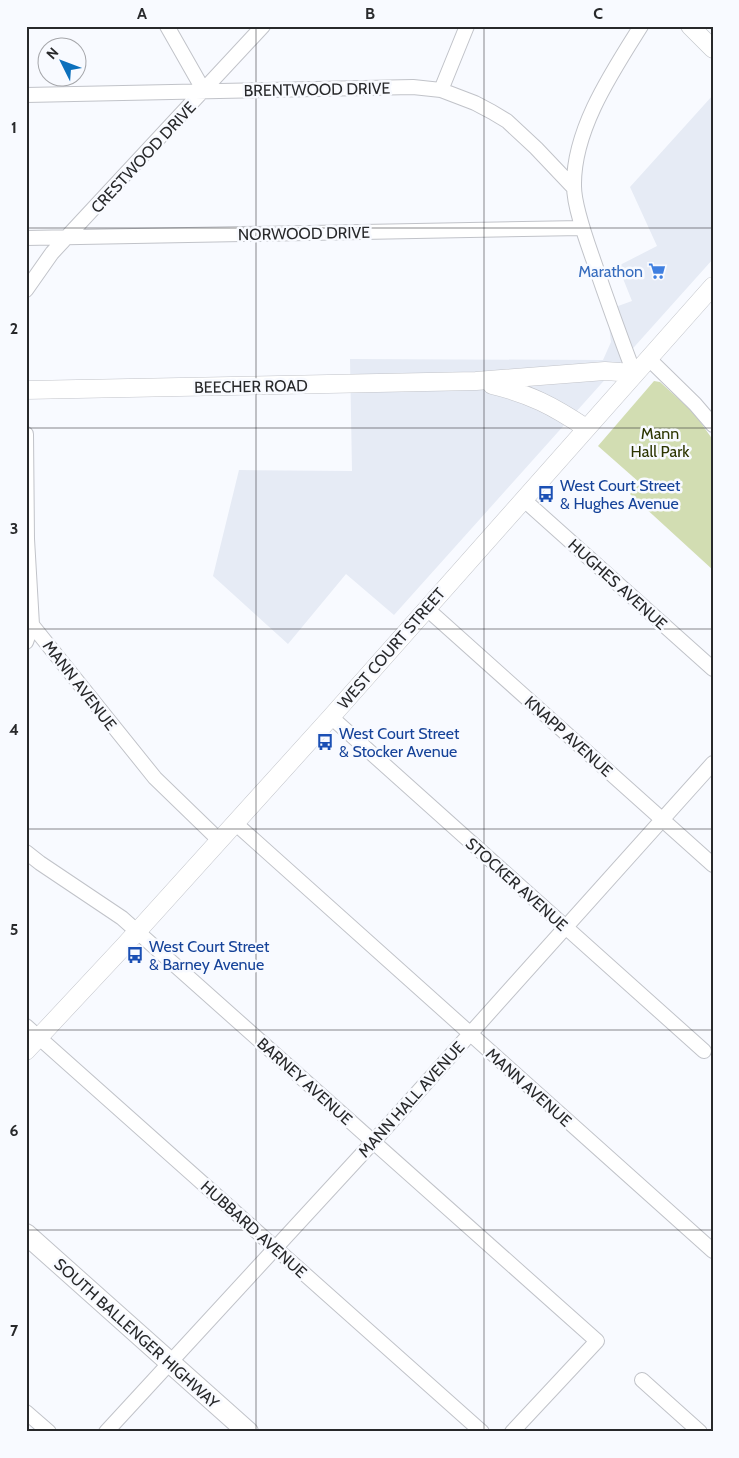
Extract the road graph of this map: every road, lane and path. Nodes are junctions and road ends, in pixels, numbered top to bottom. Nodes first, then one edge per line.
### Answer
1 (166, 26) edge
2 (263, 26) edge
3 (467, 26) edge
4 (640, 26) edge
5 (690, 26) edge
6 (713, 49) edge
7 (441, 90) junction
8 (204, 91) junction
9 (26, 95) edge
10 (573, 187) junction
11 (582, 228) junction
12 (67, 237) junction
13 (26, 238) edge
14 (713, 286) edge
15 (26, 290) edge
16 (648, 359) junction
17 (634, 374) junction
18 (476, 381) junction
19 (26, 390) edge
20 (713, 425) edge
21 (586, 428) junction
22 (26, 434) edge
23 (522, 499) junction
24 (27, 540) edge
25 (426, 608) junction
26 (32, 625) junction
27 (26, 642) edge
28 (713, 669) edge
29 (331, 717) junction
30 (713, 763) edge
31 (662, 820) junction
32 (235, 823) junction
33 (219, 840) junction
34 (26, 852) edge
35 (713, 864) edge
36 (566, 927) junction
37 (137, 932) junction
38 (33, 1031) edge
39 (470, 1034) junction
40 (26, 1051) edge
41 (704, 1051) dead end
42 (374, 1141) junction
43 (26, 1234) edge
44 (275, 1248) junction
45 (713, 1251) edge
46 (170, 1363) junction
47 (642, 1380) dead end
48 (26, 1412) edge
49 (49, 1432) edge
50 (106, 1432) edge
51 (248, 1432) edge
52 (482, 1432) edge
53 (512, 1432) edge
54 (700, 1432) edge

1 - 8 street
2 - 8 street, CRESTWOOD DRIVE
3 - 7 street
4 - 10 street
5 - 6 street
7 - 8 street, BRENTWOOD DRIVE
7 - 10 street, BRENTWOOD DRIVE
8 - 9 street, BRENTWOOD DRIVE
8 - 12 street, CRESTWOOD DRIVE
10 - 11 street
11 - 12 street, NORWOOD DRIVE
11 - 17 street
12 - 13 street, NORWOOD DRIVE
12 - 15 street, CRESTWOOD DRIVE
14 - 16 street, WEST COURT STREET
16 - 17 street, WEST COURT STREET
16 - 20 street
17 - 18 street, BEECHER ROAD
17 - 21 street, WEST COURT STREET
18 - 19 street, BEECHER ROAD
18 - 21 street, BEECHER ROAD
21 - 23 street, WEST COURT STREET
22 - 24 street, MANN AVENUE
23 - 25 street, WEST COURT STREET
23 - 28 street, HUGHES AVENUE
24 - 26 street, MANN AVENUE
25 - 29 street, WEST COURT STREET
25 - 31 street, KNAPP AVENUE
26 - 27 street
26 - 33 street, MANN AVENUE
29 - 32 street, WEST COURT STREET
29 - 36 street, STOCKER AVENUE
30 - 31 street, MANN HALL AVENUE
31 - 35 street, KNAPP AVENUE
31 - 36 street, MANN HALL AVENUE
32 - 33 street, WEST COURT STREET
32 - 39 street, MANN AVENUE
33 - 37 street, WEST COURT STREET
34 - 37 street, BARNEY AVENUE
36 - 39 street, MANN HALL AVENUE
36 - 41 street, STOCKER AVENUE
37 - 38 street, WEST COURT STREET
37 - 42 street, BARNEY AVENUE
38 - 40 street, WEST COURT STREET
38 - 44 street, HUBBARD AVENUE
39 - 42 street, MANN HALL AVENUE
39 - 45 street, MANN AVENUE
42 - 44 street, MANN HALL AVENUE
42 - 53 street, BARNEY AVENUE
43 - 46 main road, SOUTH BALLENGER HIGHWAY
44 - 46 street, MANN HALL AVENUE
44 - 52 street, HUBBARD AVENUE
46 - 50 street, MANN HALL AVENUE
46 - 51 main road, SOUTH BALLENGER HIGHWAY
47 - 54 street
48 - 49 street

